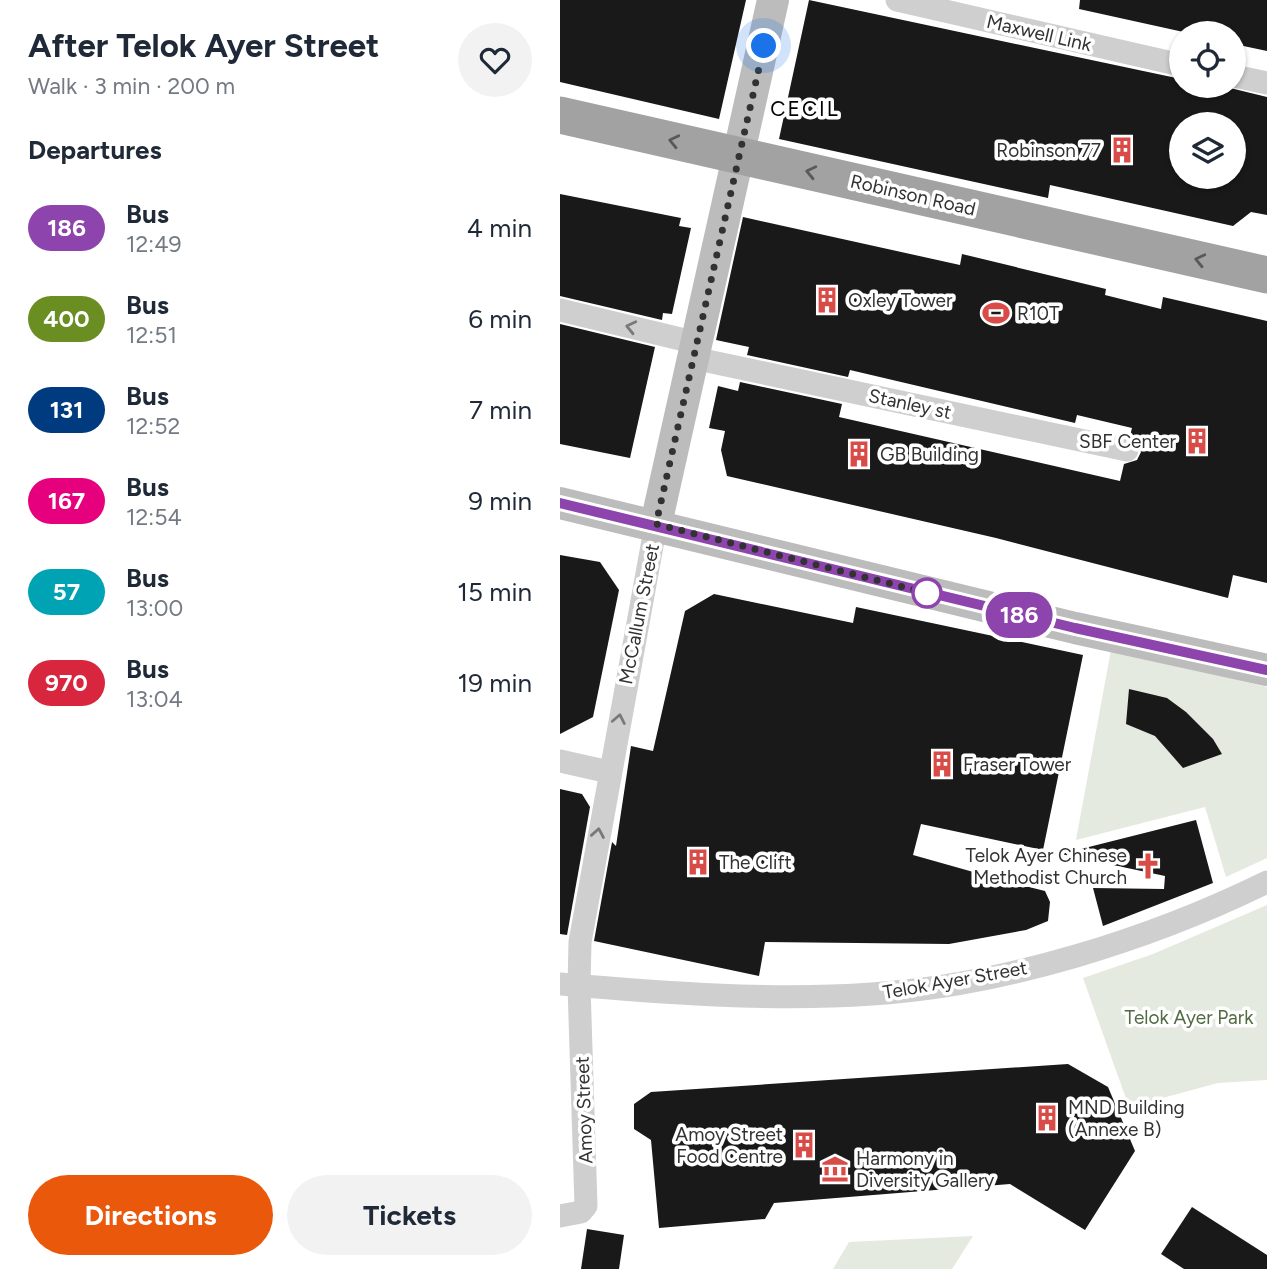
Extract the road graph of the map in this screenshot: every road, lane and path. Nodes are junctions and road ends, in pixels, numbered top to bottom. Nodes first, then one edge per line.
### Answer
1 (773, 0) edge
2 (897, 0) edge
3 (1169, 62) edge
4 (1246, 79) edge
5 (1267, 83) edge
6 (560, 115) edge
7 (741, 156) junction
8 (1267, 275) edge
9 (560, 310) edge
10 (695, 350) junction
11 (1127, 450) dead end
12 (560, 503) edge
13 (656, 524) junction
14 (1267, 670) edge
15 (560, 761) edge
16 (608, 772) junction
17 (1267, 882) edge
18 (573, 992) edge
19 (560, 1216) edge

1 - 7 main road, McCallum Street
2 - 3 street, Maxwell Link
4 - 5 street
7 -> 6 highway, Robinson Road
8 -> 7 highway, Robinson Road
7 - 10 main road, McCallum Street
10 -> 9 street, Stanley st
10 - 11 street, Stanley st
10 - 13 main road, McCallum Street
12 - 13 main road
13 - 14 main road
16 -> 13 street, McCallum Street
15 - 16 street
18 -> 16 street, McCallum Street
17 - 18 street, Telok Ayer Street
18 - 19 street, Amoy Street

